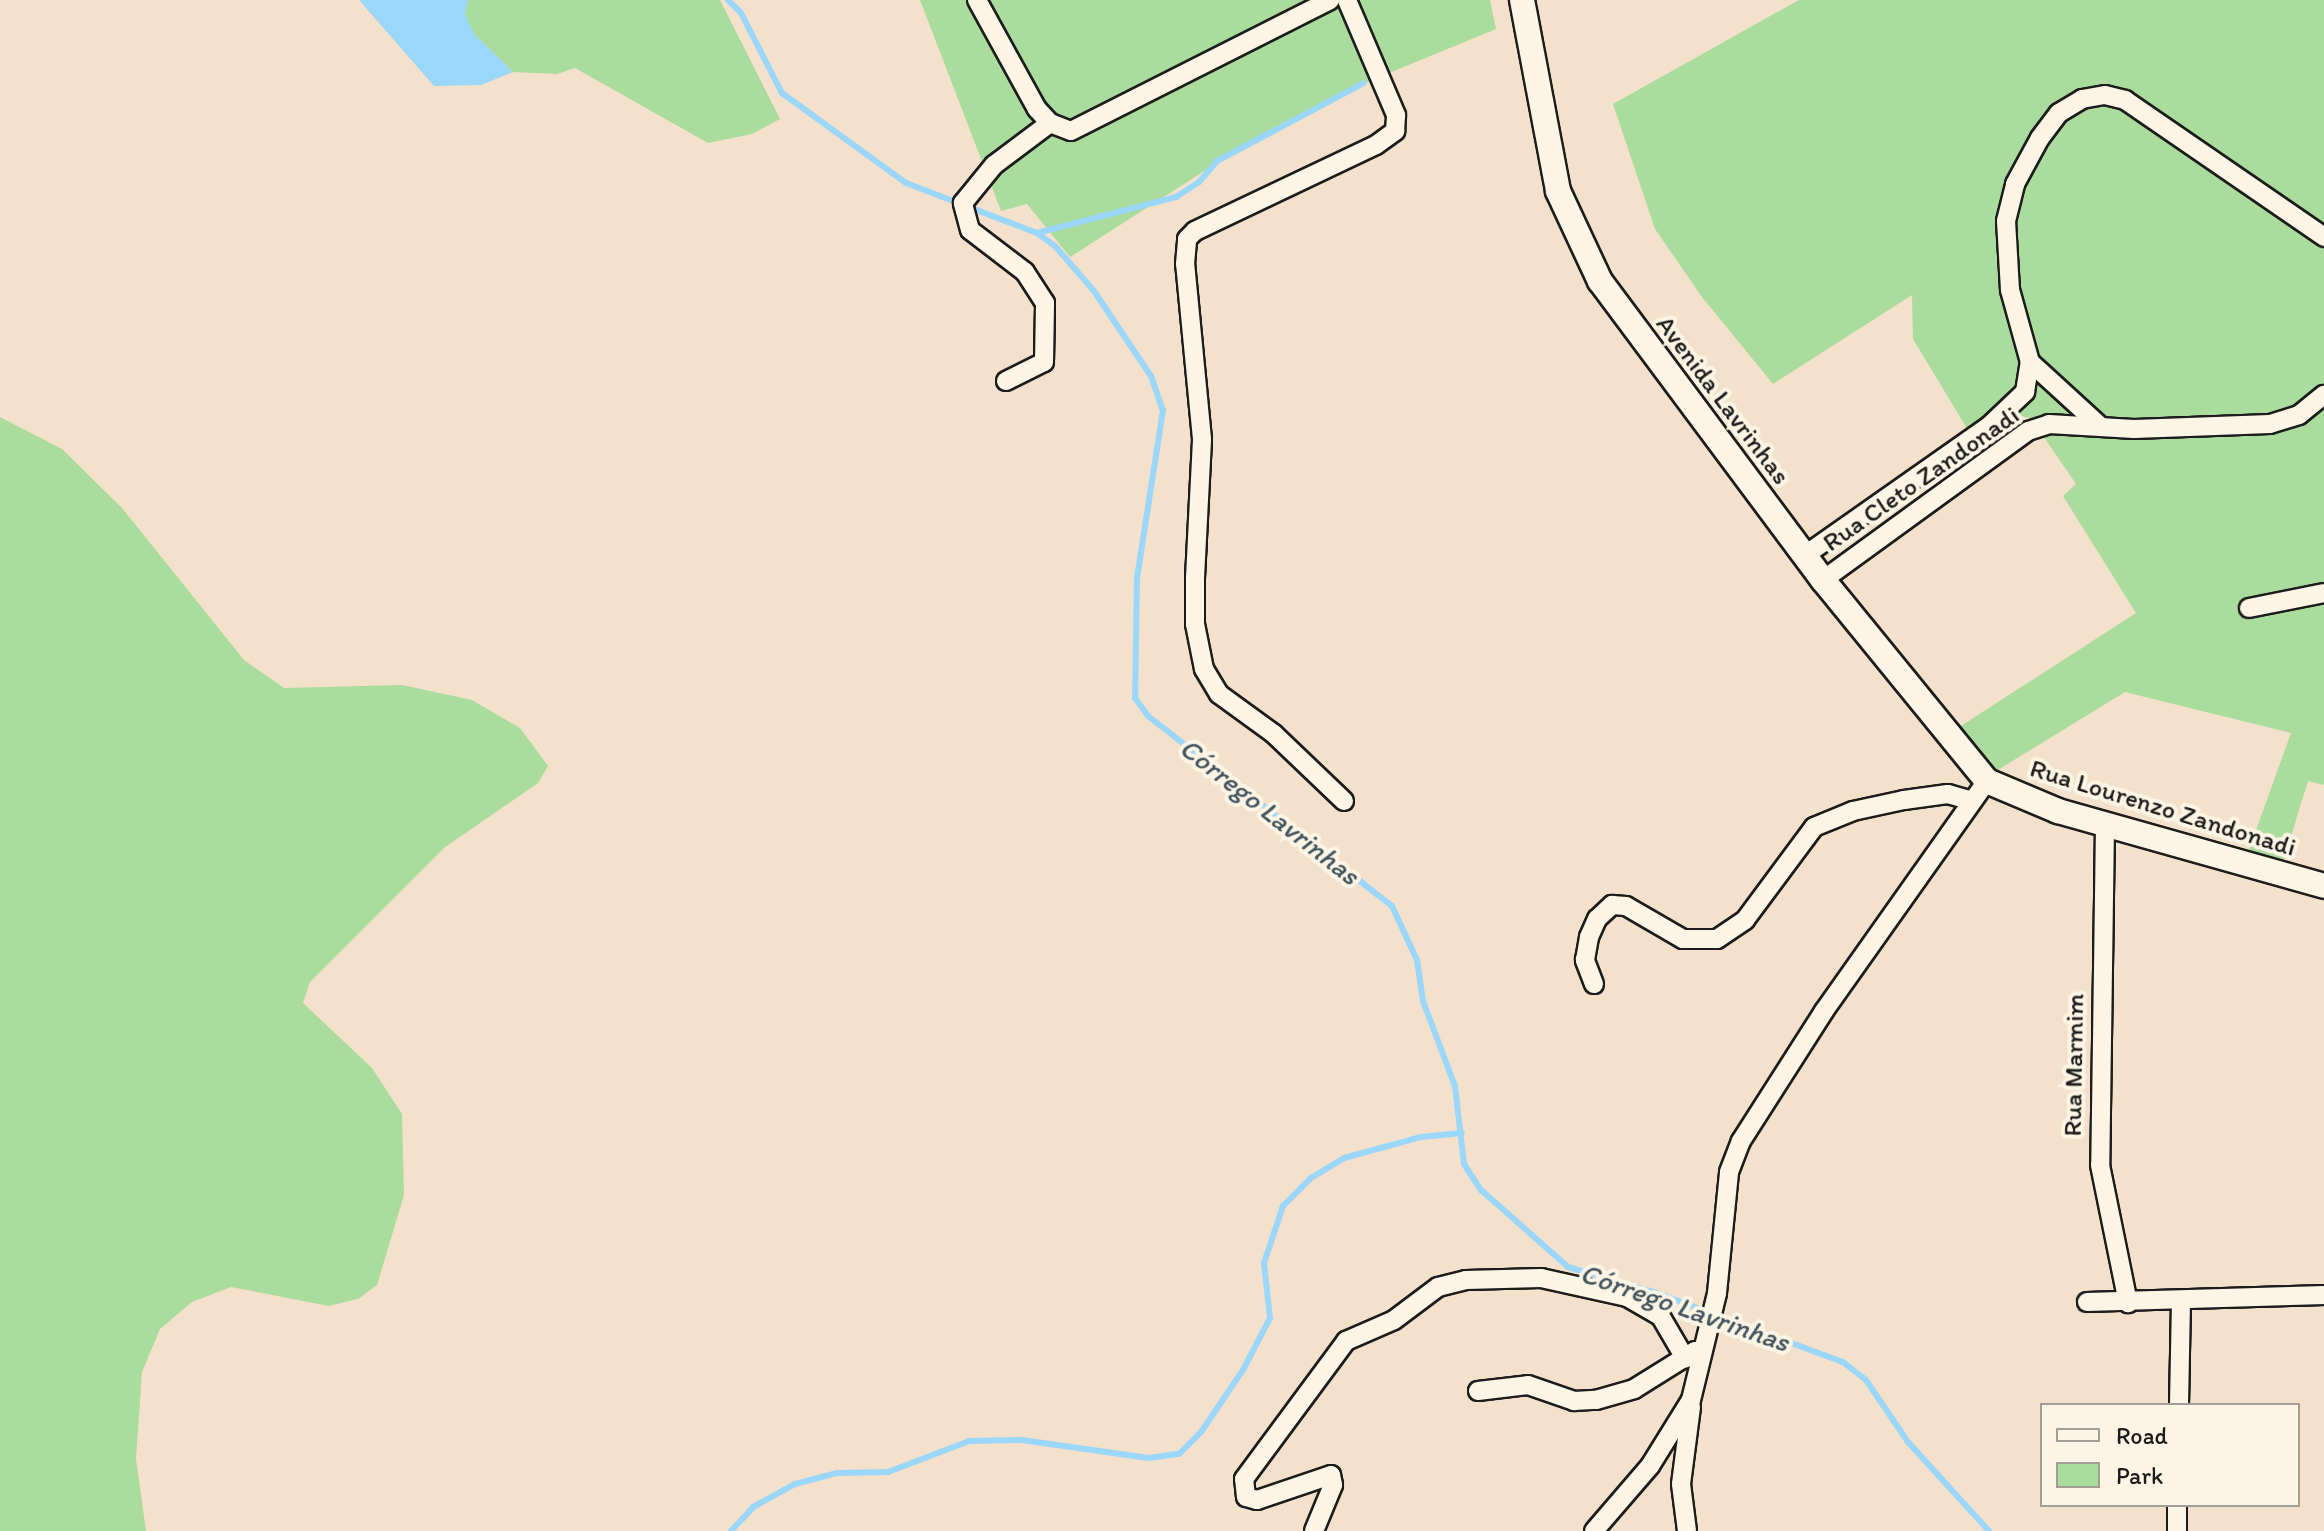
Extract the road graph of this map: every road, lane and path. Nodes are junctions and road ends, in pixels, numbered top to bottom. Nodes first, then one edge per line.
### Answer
1 (977, 0) edge
2 (1330, 0) edge
3 (1347, 0) edge
4 (1522, 0) edge
5 (1050, 123) junction
6 (2324, 237) edge
7 (2030, 362) junction
8 (1006, 381) dead end
9 (2324, 395) edge
10 (2100, 426) junction
11 (1804, 556) junction
12 (1823, 580) junction
13 (2324, 593) edge
14 (2249, 608) dead end
15 (1987, 781) junction
16 (1344, 801) dead end
17 (1972, 801) junction
18 (2105, 825) junction
19 (2324, 886) edge
20 (1594, 984) dead end
21 (2324, 1295) edge
22 (2087, 1302) dead end
23 (2181, 1302) junction
24 (2128, 1303) junction
25 (1707, 1343) junction
26 (1685, 1358) junction
27 (1478, 1391) dead end
28 (1691, 1400) junction
29 (2179, 1403) edge
30 (2177, 1507) edge
31 (1314, 1531) edge
32 (1594, 1531) edge
33 (1687, 1531) edge
34 (2177, 1531) edge

1 - 5 street
2 - 5 street
3 - 16 street
4 - 11 street, Avenida Lavrinhas
5 - 8 street
6 - 7 street
7 - 10 street
7 - 11 street
9 - 10 street, Rua Cleto Zandonadi
10 - 12 street, Rua Cleto Zandonadi
11 - 12 street, Avenida Lavrinhas
12 - 15 street, Avenida Lavrinhas
13 - 14 street
15 - 17 street
15 - 18 street, Rua Lourenzo Zandonadi
17 - 20 street
17 - 25 street
18 - 19 street, Rua Lourenzo Zandonadi
18 - 24 street, Rua Marmim
21 - 23 street
22 - 24 street
23 - 24 street
23 - 29 street
25 - 26 street
25 - 28 street
26 - 27 street
26 - 31 street
28 - 32 street
28 - 33 street
30 - 34 street

